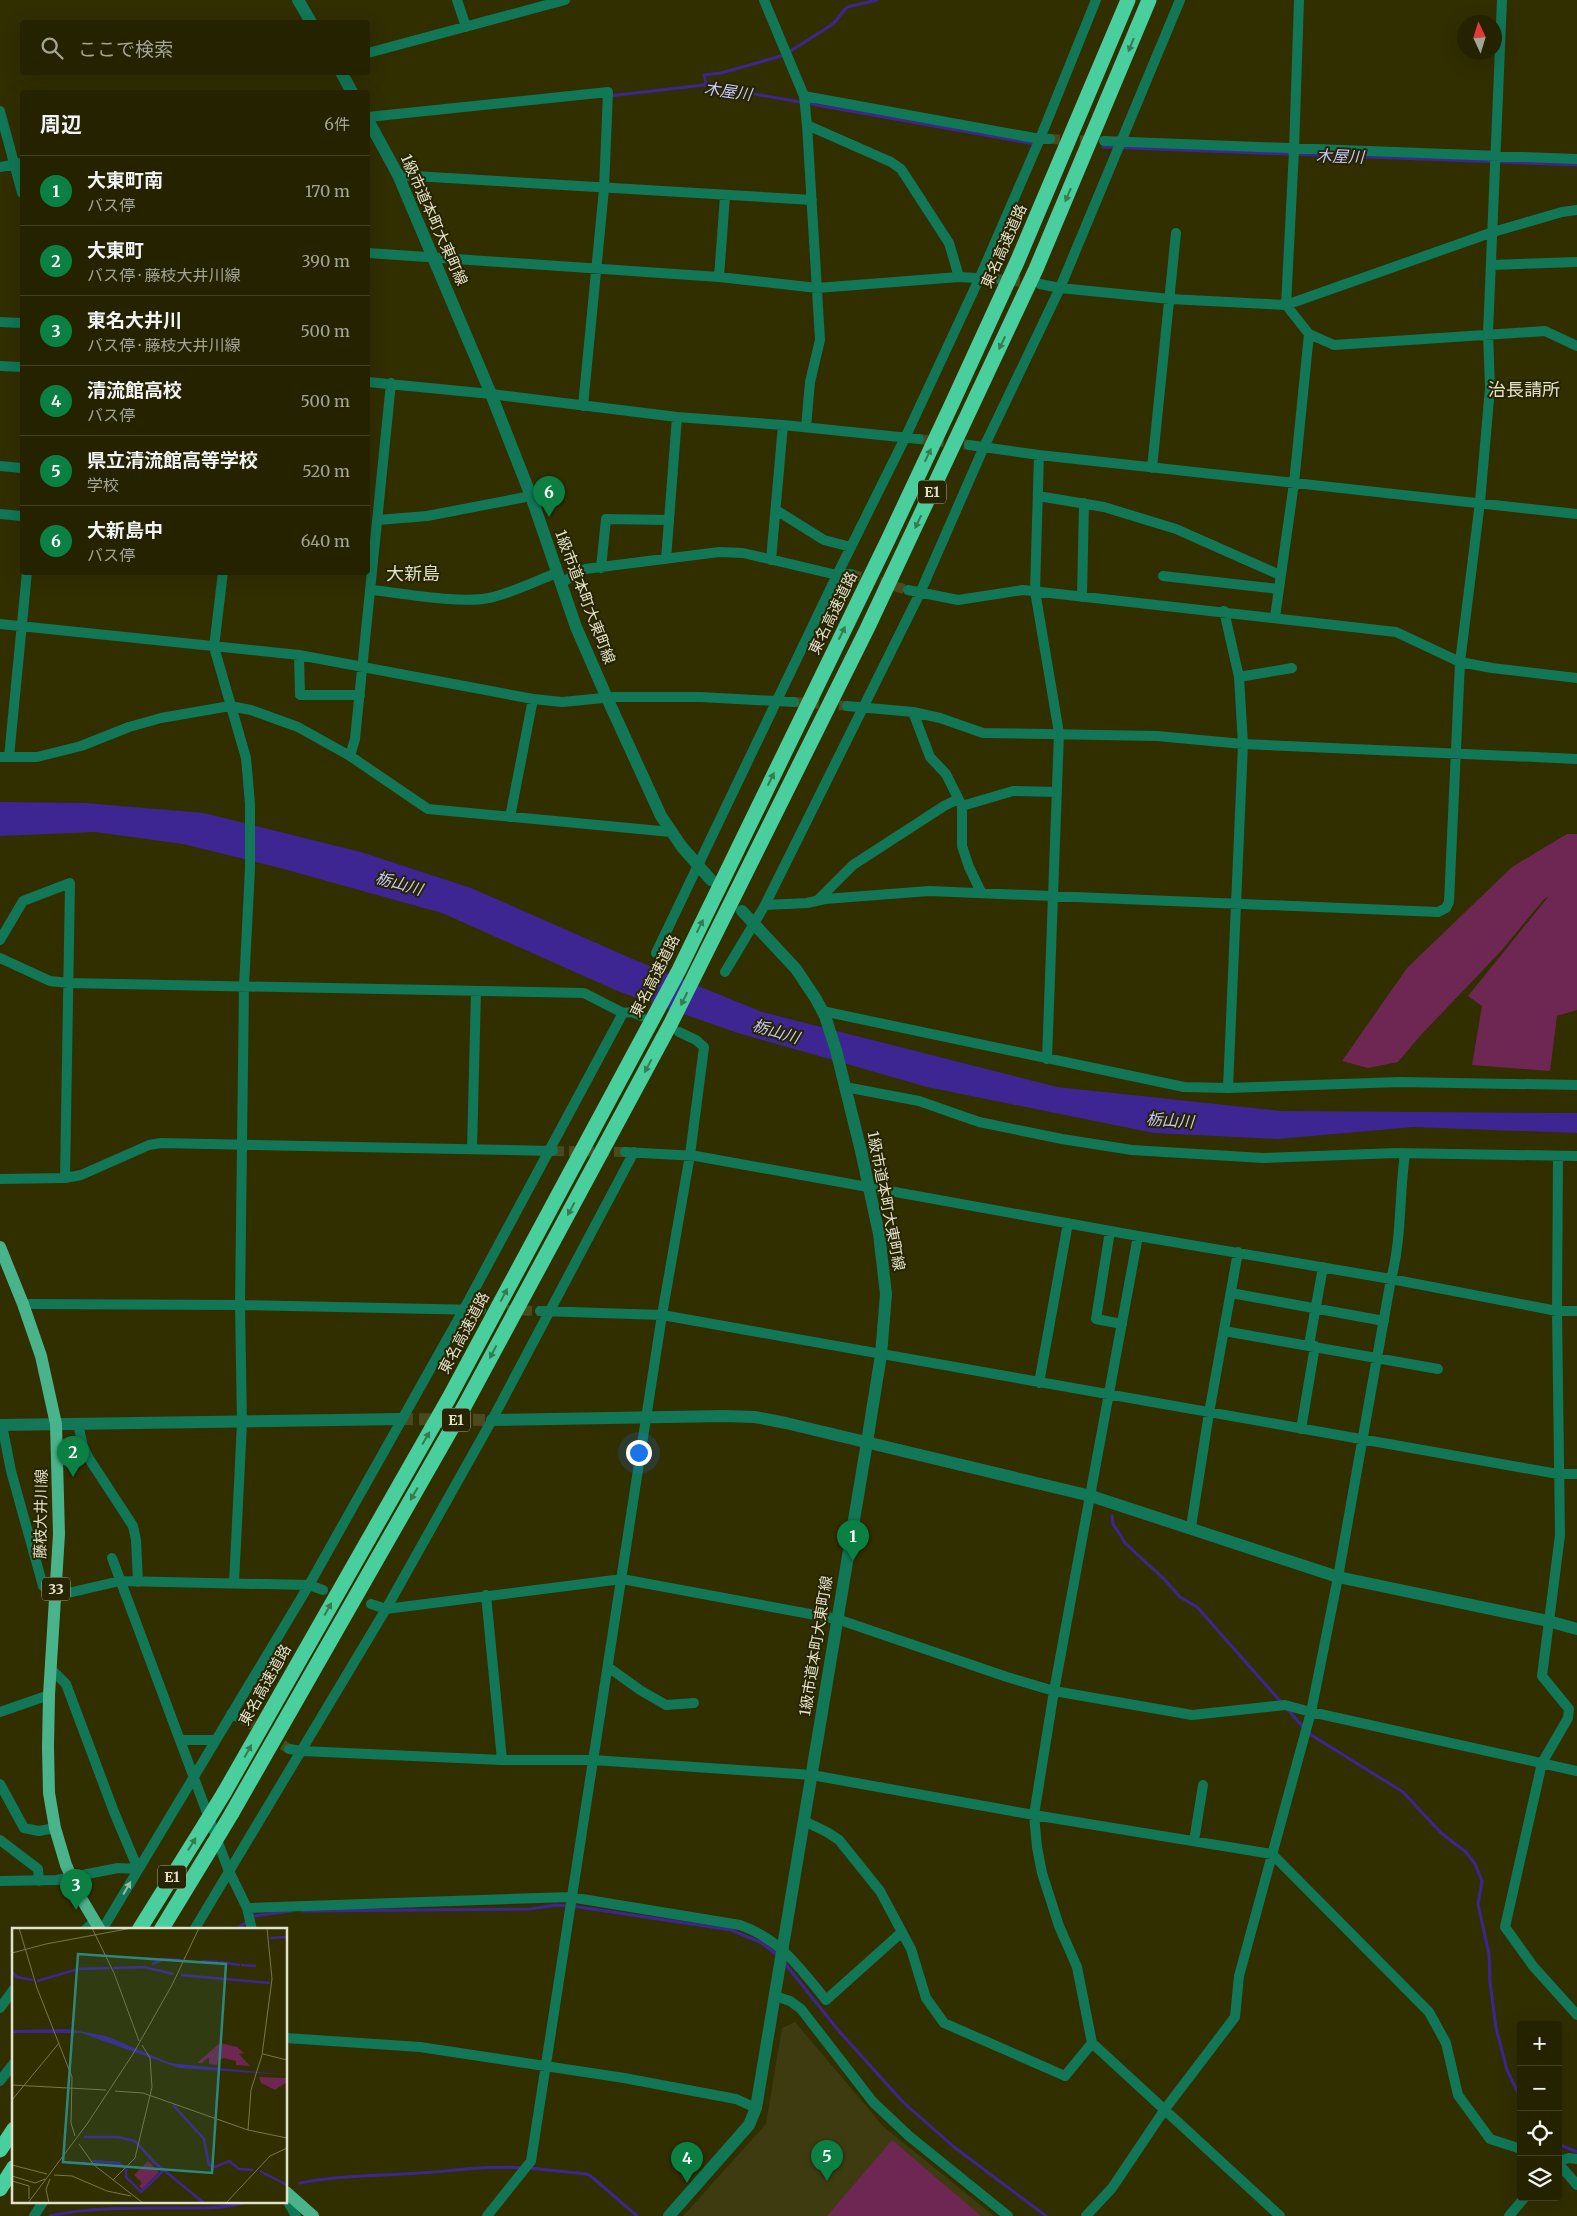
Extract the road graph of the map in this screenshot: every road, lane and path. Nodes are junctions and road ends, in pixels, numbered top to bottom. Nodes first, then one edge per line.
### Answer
1 (298, 0) edge
2 (457, 0) edge
3 (565, 0) edge
4 (764, 0) edge
5 (1096, 0) edge
6 (1128, 0) edge
7 (1150, 0) edge
8 (1180, 0) edge
9 (1299, 0) edge
10 (1502, 0) edge
11 (310, 20) edge
12 (466, 27) junction
13 (370, 52) edge
14 (343, 75) edge
15 (351, 90) edge
16 (804, 100) junction
17 (0, 111) edge
18 (370, 122) edge
19 (807, 125) junction
20 (370, 126) edge
21 (1104, 141) tunnel mouth
22 (1041, 142) junction
23 (1120, 144) junction
24 (1294, 151) junction
25 (1496, 159) junction
26 (1577, 159) edge
27 (19, 163) edge
28 (0, 167) edge
29 (398, 175) junction
30 (604, 188) junction
31 (725, 196) junction
32 (812, 200) junction
33 (1577, 210) edge
34 (1493, 232) junction
35 (1176, 233) dead end
36 (370, 253) edge
37 (434, 257) junction
38 (1577, 262) edge
39 (1492, 265) junction
40 (596, 268) junction
41 (719, 277) junction
42 (960, 277) junction
43 (980, 277) junction
44 (995, 279) tunnel mouth
45 (1040, 284) tunnel mouth
46 (817, 288) junction
47 (1060, 288) junction
48 (1170, 299) junction
49 (1286, 306) junction
50 (0, 322) edge
51 (20, 323) edge
52 (1488, 333) junction
53 (1309, 334) junction
54 (1577, 346) edge
55 (0, 366) edge
56 (20, 367) edge
57 (370, 382) edge
58 (391, 384) junction
59 (491, 394) junction
60 (583, 406) junction
61 (677, 417) junction
62 (783, 425) junction
63 (806, 427) junction
64 (905, 438) junction
65 (919, 439) tunnel mouth
66 (969, 445) tunnel mouth
67 (983, 448) junction
68 (1039, 456) junction
69 (0, 466) edge
70 (20, 468) edge
71 (1152, 468) junction
72 (1294, 483) junction
73 (531, 496) junction
74 (1038, 496) junction
75 (1480, 502) junction
76 (1084, 503) junction
77 (776, 510) junction
78 (0, 514) edge
79 (1577, 514) edge
80 (20, 516) edge
81 (375, 518) edge
82 (669, 520) junction
83 (851, 547) junction
84 (371, 554) edge
85 (666, 559) junction
86 (772, 560) junction
87 (601, 568) junction
88 (838, 574) junction
89 (851, 574) tunnel mouth
90 (27, 575) edge
91 (223, 575) edge
92 (1280, 575) junction
93 (1163, 576) dead end
94 (559, 578) junction
95 (1278, 589) junction
96 (370, 590) junction
97 (908, 590) tunnel mouth
98 (1035, 591) junction
99 (920, 593) junction
100 (1082, 597) junction
101 (1224, 612) junction
102 (1275, 617) junction
103 (0, 624) edge
104 (21, 626) junction
105 (214, 647) junction
106 (299, 655) junction
107 (1460, 662) junction
108 (363, 667) junction
109 (1292, 668) dead end
110 (1240, 677) junction
111 (1577, 678) edge
112 (360, 695) junction
113 (607, 698) junction
114 (533, 699) junction
115 (777, 701) junction
116 (794, 702) tunnel mouth
117 (230, 706) junction
118 (847, 706) tunnel mouth
119 (861, 708) junction
120 (912, 712) junction
121 (1059, 733) junction
122 (1243, 744) junction
123 (1457, 753) junction
124 (350, 756) junction
125 (4, 757) edge
126 (1577, 759) edge
127 (1057, 792) junction
128 (960, 803) junction
129 (510, 816) junction
130 (671, 832) junction
131 (697, 865) junction
132 (711, 880) dead end
133 (982, 892) junction
134 (1053, 895) junction
135 (818, 900) junction
136 (1236, 903) junction
137 (765, 905) junction
138 (742, 911) dead end
139 (753, 924) junction
140 (0, 940) edge
141 (656, 953) dead end
142 (0, 958) edge
143 (725, 972) dead end
144 (69, 984) junction
145 (244, 986) junction
146 (476, 991) junction
147 (623, 1013) junction
148 (824, 1013) junction
149 (648, 1016) junction
150 (675, 1028) junction
151 (1047, 1059) junction
152 (845, 1085) junction
153 (1577, 1085) edge
154 (1228, 1088) junction
155 (243, 1143) junction
156 (472, 1149) junction
157 (552, 1151) junction
158 (1405, 1154) junction
159 (690, 1155) junction
160 (1558, 1156) junction
161 (1577, 1156) edge
162 (65, 1178) junction
163 (0, 1179) edge
164 (868, 1186) junction
165 (1068, 1223) junction
166 (1110, 1231) junction
167 (1138, 1236) junction
168 (0, 1247) edge
169 (1238, 1252) junction
170 (1323, 1267) junction
171 (1391, 1279) junction
172 (1231, 1294) junction
173 (23, 1304) junction
174 (240, 1305) junction
175 (1316, 1309) junction
176 (464, 1310) junction
177 (481, 1310) tunnel mouth
178 (540, 1311) tunnel mouth
179 (1557, 1311) junction
180 (1577, 1311) edge
181 (551, 1312) junction
182 (662, 1315) junction
183 (1384, 1321) junction
184 (1122, 1324) junction
185 (1224, 1331) junction
186 (1312, 1346) junction
187 (881, 1355) junction
188 (1378, 1357) junction
189 (1438, 1369) dead end
190 (1039, 1383) junction
191 (1108, 1395) junction
192 (1209, 1413) junction
193 (648, 1416) junction
194 (400, 1419) junction
195 (492, 1420) junction
196 (242, 1422) junction
197 (56, 1424) junction
198 (78, 1424) junction
199 (1, 1425) edge
200 (1301, 1429) junction
201 (1363, 1439) junction
202 (867, 1442) junction
203 (1558, 1474) junction
204 (1577, 1474) edge
205 (1091, 1496) junction
206 (1191, 1528) junction
207 (112, 1558) dead end
208 (1338, 1577) junction
209 (622, 1579) junction
210 (120, 1581) junction
211 (138, 1582) junction
212 (234, 1583) junction
213 (309, 1585) junction
214 (323, 1590) dead end
215 (55, 1596) junction
216 (486, 1596) junction
217 (371, 1604) dead end
218 (386, 1609) junction
219 (837, 1619) junction
220 (1548, 1621) junction
221 (1577, 1629) edge
222 (608, 1666) junction
223 (51, 1670) junction
224 (1054, 1691) junction
225 (50, 1695) junction
226 (694, 1703) dead end
227 (0, 1712) edge
228 (1311, 1712) junction
229 (232, 1714) junction
230 (245, 1720) tunnel mouth
231 (181, 1740) junction
232 (216, 1740) junction
233 (289, 1749) tunnel mouth
234 (302, 1751) junction
235 (502, 1760) junction
236 (593, 1760) junction
237 (1542, 1763) junction
238 (1577, 1771) edge
239 (812, 1774) junction
240 (195, 1777) junction
241 (0, 1784) edge
242 (1203, 1785) dead end
243 (1034, 1815) junction
244 (804, 1822) junction
245 (55, 1828) junction
246 (0, 1840) edge
247 (1194, 1841) junction
248 (1272, 1854) junction
249 (138, 1869) junction
250 (228, 1869) junction
251 (71, 1877) junction
252 (0, 1881) edge
253 (38, 1881) junction
254 (570, 1897) junction
255 (247, 1908) junction
256 (99, 1927) edge
257 (140, 1928) edge
258 (163, 1928) edge
259 (195, 1928) edge
260 (252, 1928) edge
261 (902, 1932) junction
262 (783, 1949) junction
263 (12, 1992) edge
264 (775, 1996) junction
265 (0, 2008) edge
266 (1577, 2015) edge
267 (288, 2038) edge
268 (1092, 2043) junction
269 (12, 2066) edge
270 (546, 2066) junction
271 (0, 2081) edge
272 (756, 2107) junction
273 (1165, 2109) junction
274 (12, 2132) edge
275 (1517, 2148) edge
276 (0, 2150) edge
277 (1577, 2159) edge
278 (1562, 2161) edge
279 (1562, 2167) edge
280 (12, 2170) edge
281 (1577, 2185) edge
282 (0, 2188) edge
283 (288, 2194) edge
284 (1522, 2201) edge
285 (288, 2202) edge
286 (42, 2204) edge
287 (34, 2216) edge
288 (296, 2216) edge
289 (313, 2216) edge
290 (487, 2216) edge
291 (669, 2216) edge
292 (1008, 2216) edge
293 (1086, 2216) edge
294 (1280, 2216) edge
295 (1509, 2216) edge

1 - 11 street
2 - 12 street
3 - 12 street
4 - 16 street
5 - 22 street
149 -> 6 highway, 東名高速道路 / E1
7 -> 150 highway, E1
8 - 23 street
9 - 24 street
10 - 25 street
12 - 13 street
14 - 15 street
16 - 19 street
16 - 22 street
17 - 27 street
18 - 30 street
19 - 32 street
19 - 42 street
20 - 29 street, 1級市道本町大東町線
21 - 23 street
22 - 43 street
23 - 24 street
23 - 47 street
24 - 25 street
24 - 49 street
25 - 26 street
25 - 34 street
27 - 28 street
29 - 30 street
29 - 37 street, 1級市道本町大東町線
30 - 31 street
30 - 40 street
31 - 32 street
31 - 41 street
32 - 46 street
33 - 34 street
34 - 39 street
34 - 49 street
35 - 48 street
36 - 37 street
37 - 40 street
37 - 59 street, 1級市道本町大東町線
38 - 39 street
39 - 52 street
40 - 41 street
40 - 60 street
41 - 46 street
42 - 43 street
42 - 46 street
43 - 44 street
43 - 64 street
45 - 47 street
46 - 63 street
47 - 48 street
47 - 67 street
48 - 49 street
48 - 71 street
49 - 53 street
50 - 51 street
52 - 53 street
52 - 54 street
52 - 75 street
53 - 72 street
55 - 56 street
57 - 58 street
58 - 59 street
58 - 81 street
59 - 60 street
59 - 73 street, 1級市道本町大東町線
60 - 61 street
61 - 62 street
61 - 82 street
62 - 63 street
62 - 77 street
63 - 64 street
64 - 65 street
64 - 83 street
66 - 67 street
67 - 68 street
67 - 99 street
68 - 71 street
68 - 74 street
69 - 70 street
71 - 72 street
72 - 75 street
72 - 92 street
73 - 81 street
73 - 94 street, 1級市道本町大東町線
74 - 76 street
74 - 98 street
75 - 79 street
75 - 107 street
76 - 92 street
76 - 100 street
77 - 83 street
77 - 86 street
78 - 80 street
81 - 84 street
82 - 85 street
82 - 87 street
83 - 88 street
84 - 96 street
85 - 86 street
85 - 87 street
86 - 88 street
87 - 94 street
88 - 89 street
88 - 115 street
90 - 104 street
91 - 105 street
92 - 95 street
93 - 95 street
94 - 96 street
94 - 113 street, 1級市道本町大東町線
95 - 102 street
96 - 108 street
97 - 99 street
98 - 99 street
98 - 100 street
98 - 121 street
99 - 119 street
100 - 101 street
101 - 102 street
101 - 110 street
102 - 107 street
103 - 104 street
104 - 105 street
104 - 125 street
105 - 106 street
105 - 117 street
106 - 108 street
106 - 112 street
107 - 111 street
107 - 123 street
108 - 112 street
108 - 114 street
109 - 110 street
110 - 122 street
112 - 124 street
113 - 114 street
113 - 115 street
113 - 130 street, 1級市道本町大東町線
114 - 129 street
115 - 116 street
115 - 131 street
117 - 124 street
117 - 125 street
117 - 145 street
118 - 119 street
119 - 120 street
119 - 137 street
120 - 121 street
120 - 128 street
121 - 122 street
121 - 127 street
122 - 123 street
122 - 136 street
123 - 126 street
123 - 136 street
124 - 129 street
127 - 128 street
127 - 134 street
128 - 133 street
128 - 135 street
129 - 130 street
130 - 131 street, 1級市道本町大東町線
131 - 132 street, 1級市道本町大東町線
131 - 141 street
133 - 134 street
133 - 135 street
134 - 136 street
134 - 151 street
135 - 137 street
136 - 154 street
137 - 139 street
138 - 139 street, 1級市道本町大東町線
139 - 143 street
139 - 148 street, 1級市道本町大東町線
140 - 144 street
142 - 144 street
144 - 145 street
144 - 162 street
145 - 146 street
145 - 155 street
146 - 147 street
146 - 156 street
147 - 149 street
147 - 157 street
148 - 151 street
148 - 152 street, 1級市道本町大東町線
257 -> 149 highway, 東名高速道路 / E1, bridge
150 - 159 street
150 -> 258 highway, E1, bridge
151 - 154 street
152 - 158 street
152 - 164 street, 1級市道本町大東町線
153 - 154 street
155 - 156 street
155 - 162 street
155 - 174 street
156 - 157 street
157 - 176 street
158 - 160 street
158 - 171 street
159 - 164 street
159 - 181 street
159 - 182 street
160 - 161 street
160 - 179 street
162 - 163 street
164 - 165 street
164 - 187 street, 1級市道本町大東町線
165 - 166 street
165 - 190 street
166 - 167 street
166 - 184 street
167 - 169 street
167 - 184 street
168 - 173 main road, 藤枝大井川線 / 33
169 - 170 street
169 - 172 street
170 - 171 street
170 - 175 street
171 - 179 street
171 - 183 street
172 - 175 street
172 - 185 street
173 - 174 street
173 - 197 main road, 藤枝大井川線 / 33
174 - 176 street
174 - 196 street
175 - 183 street
175 - 186 street
176 - 177 street
176 - 194 street
178 - 181 street
179 - 180 street
179 - 203 street
181 - 182 street
181 - 195 street
182 - 187 street
182 - 193 street
183 - 188 street
184 - 191 street
185 - 186 street
185 - 192 street
186 - 188 street
186 - 200 street
187 - 190 street
187 - 202 street, 1級市道本町大東町線
188 - 189 street
188 - 201 street
190 - 191 street
191 - 192 street
191 - 205 street
192 - 200 street
192 - 206 street
193 - 195 street
193 - 202 street
193 - 209 street
194 - 196 street
194 - 213 street
195 - 218 street
196 - 198 street
196 - 212 street
197 - 198 street
197 - 199 street
197 - 215 main road, 藤枝大井川線 / 33
198 - 211 street
199 - 215 street
200 - 201 street
201 - 203 street
201 - 208 street
202 - 205 street
202 - 219 street, 1級市道本町大東町線
203 - 204 street
203 - 220 street
205 - 206 street
205 - 224 street
206 - 208 street
207 - 210 street
208 - 220 street
208 - 228 street
209 - 216 street
209 - 219 street
209 - 222 street
210 - 211 street
210 - 215 street
210 - 231 street
211 - 212 street
212 - 213 street
213 - 214 street
213 - 229 street
215 - 223 main road, 藤枝大井川線 / 33
216 - 218 street
216 - 235 street
217 - 218 street
218 - 234 street
219 - 224 street
219 - 239 street, 1級市道本町大東町線
220 - 221 street
220 - 237 street
222 - 226 street
222 - 236 street
223 - 225 main road, 藤枝大井川線 / 33
223 - 249 street
224 - 228 street
224 - 243 street
225 - 227 street
225 - 245 main road, 藤枝大井川線 / 33
228 - 237 street
228 - 248 street
229 - 230 street
229 - 232 street
231 - 232 street
231 - 240 street
232 - 240 street
233 - 234 street
234 - 235 street
234 - 250 street
235 - 236 street
236 - 239 street
236 - 254 street
237 - 238 street
237 - 266 street
239 - 243 street
239 - 244 street, 1級市道本町大東町線
240 - 249 street
240 - 250 street
241 - 245 street
242 - 247 street
243 - 247 street
243 - 268 street
244 - 261 street
244 - 262 street, 1級市道本町大東町線
245 - 251 main road, 藤枝大井川線 / 33
246 - 253 street
247 - 248 street
248 - 273 street
248 - 275 street
249 - 251 street
256 -> 249 street
250 - 255 street
250 - 259 street
251 - 253 street
251 - 256 main road, 藤枝大井川線 / 33
252 - 253 street
254 - 255 street
254 - 262 street
254 - 270 street
255 - 260 street
261 - 262 street
261 - 268 street
262 - 264 street, 1級市道本町大東町線
263 - 265 street
264 - 272 street, 1級市道本町大東町線
264 - 292 street
267 - 270 street
268 - 273 street
269 - 271 street
270 - 272 street
270 - 290 street
272 - 291 street, 1級市道本町大東町線
273 - 293 street
273 - 294 street
274 - 276 highway
277 - 278 street
279 - 281 street
280 - 282 highway
283 - 289 main road
284 - 295 street
285 - 288 street
286 - 287 street

